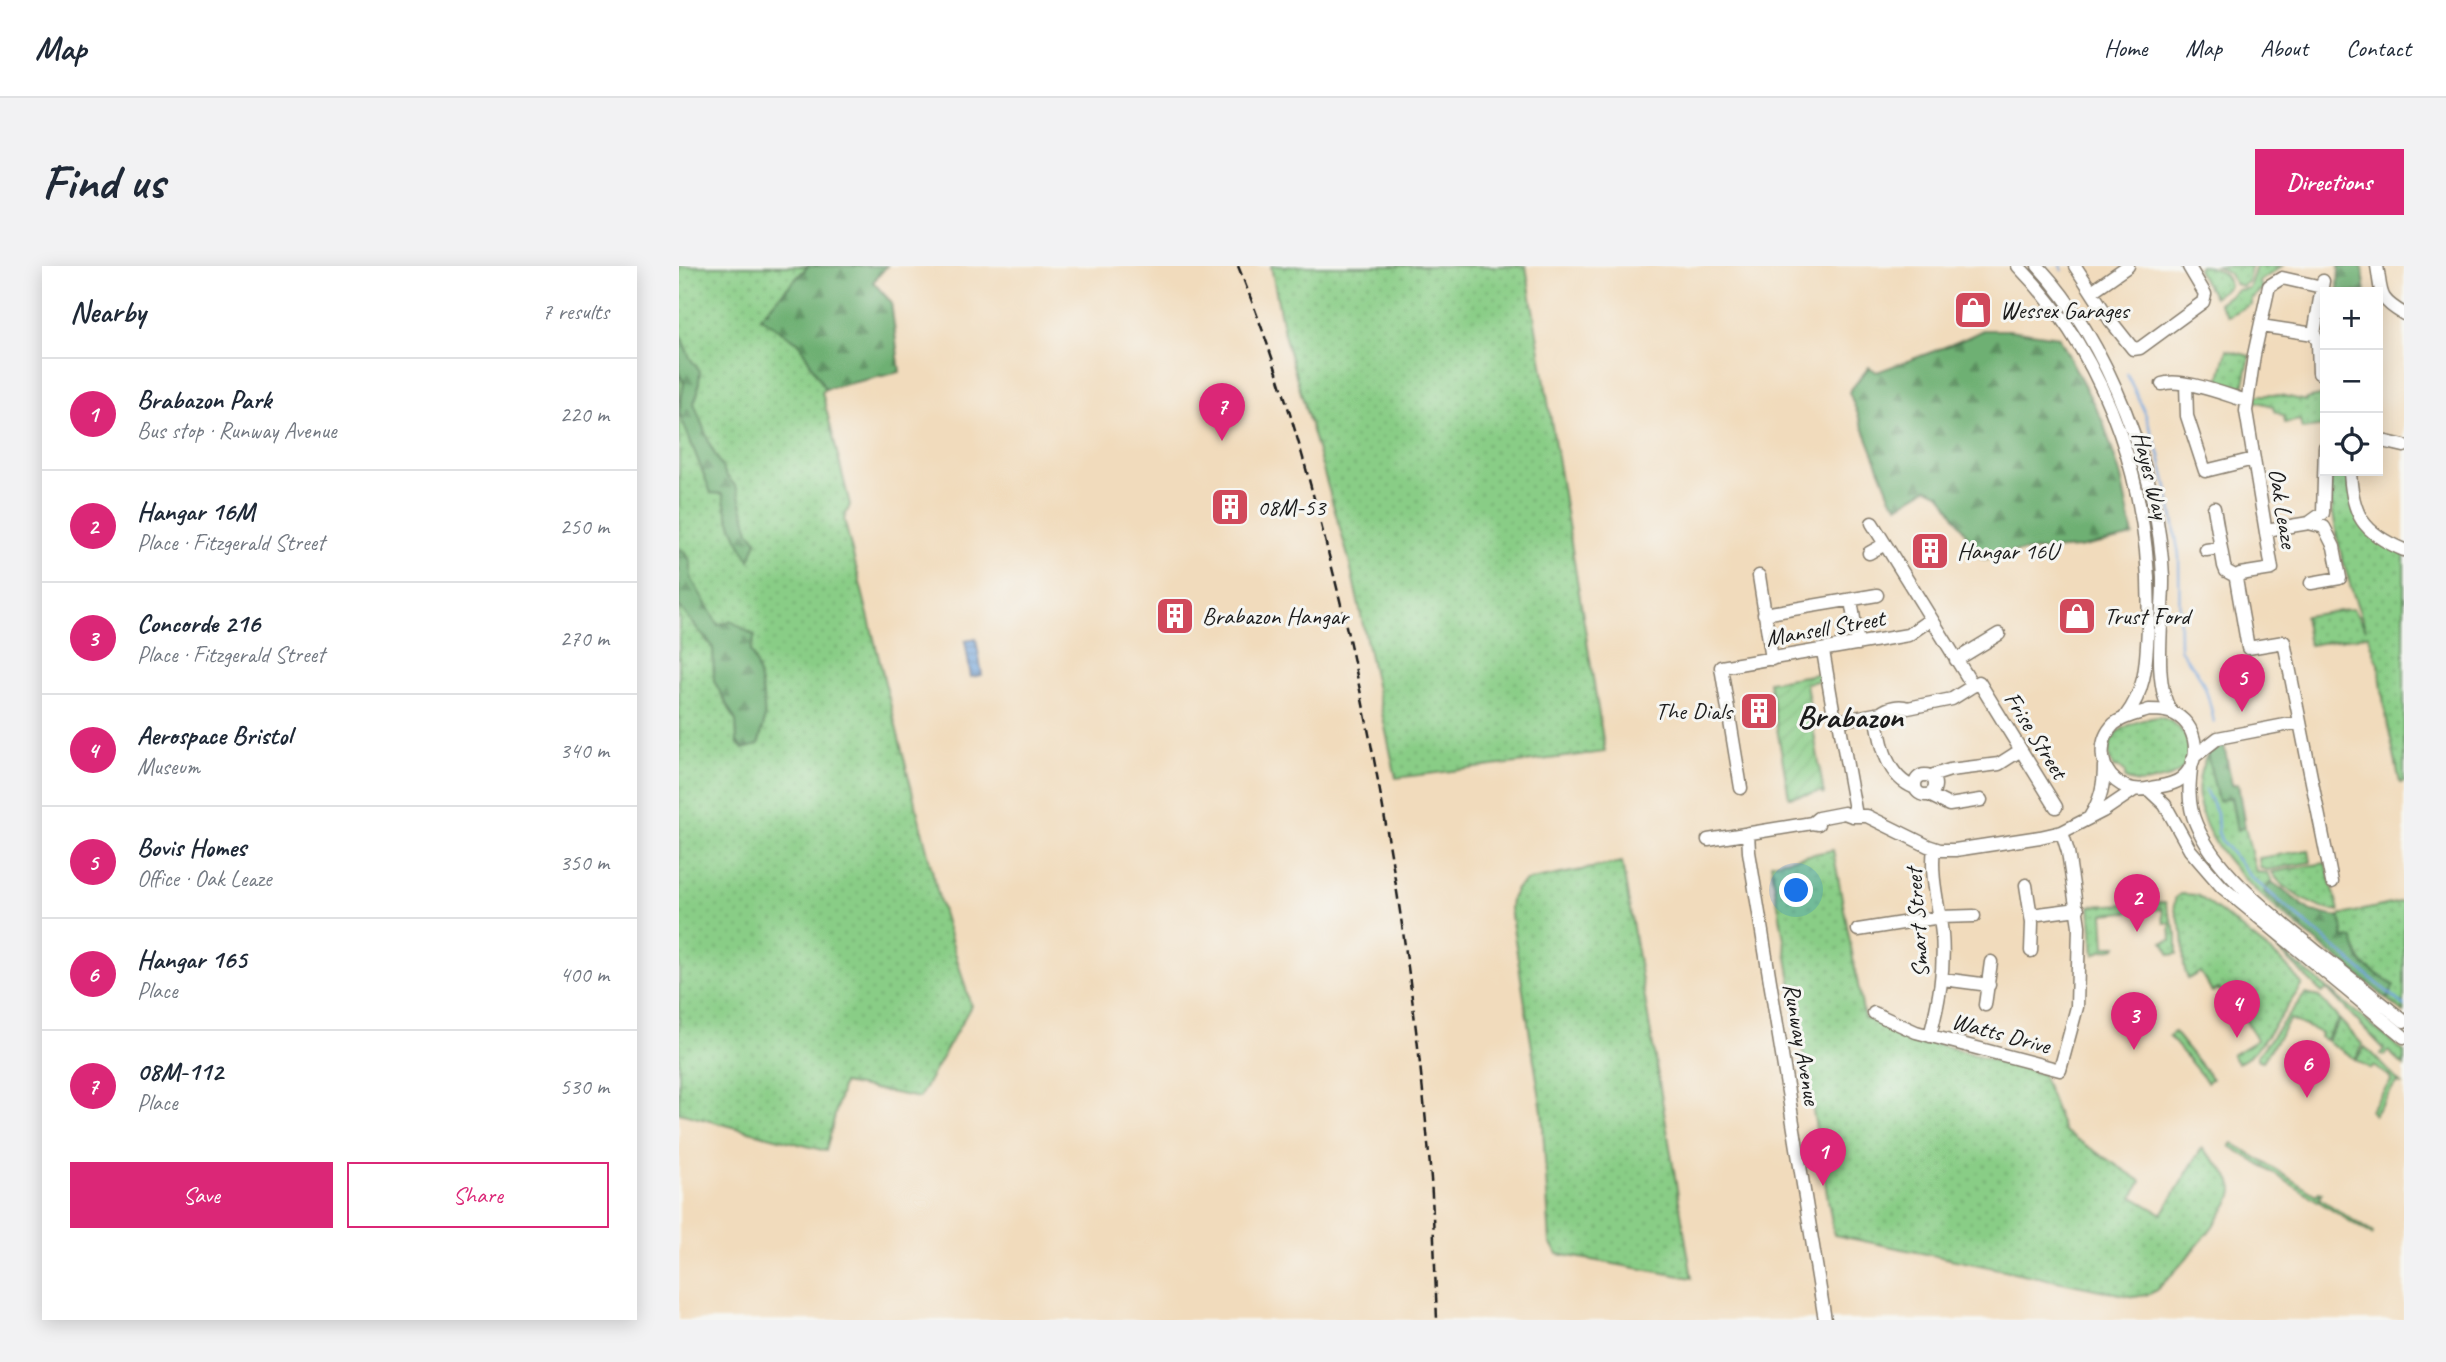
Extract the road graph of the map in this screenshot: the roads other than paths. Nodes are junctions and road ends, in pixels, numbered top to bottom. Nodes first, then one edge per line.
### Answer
1 (2018, 266) edge
2 (2038, 266) edge
3 (2075, 266) edge
4 (2128, 266) edge
5 (2189, 266) edge
6 (2377, 266) edge
7 (2379, 287) edge
8 (2092, 291) junction
9 (2383, 300) edge
10 (2404, 314) edge
11 (2260, 326) junction
12 (2314, 334) junction
13 (2319, 373) dead end
14 (2184, 380) junction
15 (2162, 384) dead end
16 (2247, 401) junction
17 (2383, 441) edge
18 (2404, 446) edge
19 (2254, 459) junction
20 (2324, 476) edge
21 (2350, 476) edge
22 (2214, 508) dead end
23 (1872, 523) dead end
24 (2309, 523) junction
25 (2266, 530) junction
26 (1885, 544) junction
27 (2220, 548) junction
28 (2206, 550) dead end
29 (2404, 550) edge
30 (1869, 553) dead end
31 (1759, 576) dead end
32 (2237, 577) junction
33 (2311, 583) dead end
34 (1877, 595) dead end
35 (1851, 600) junction
36 (1765, 614) junction
37 (1931, 619) junction
38 (1999, 634) dead end
39 (1858, 644) junction
40 (1823, 650) junction
41 (1772, 659) junction
42 (1956, 660) junction
43 (1973, 686) junction
44 (2172, 713) junction
45 (1876, 714) junction
46 (2125, 717) junction
47 (1839, 721) junction
48 (2300, 722) junction
49 (2189, 727) junction
50 (2218, 738) junction
51 (2021, 750) junction
52 (2193, 759) junction
53 (2104, 762) junction
54 (1931, 776) junction
55 (1741, 788) dead end
56 (1915, 788) junction
57 (2148, 789) junction
58 (2134, 790) junction
59 (1929, 795) junction
60 (1981, 800) dead end
61 (2056, 807) dead end
62 (1854, 816) junction
63 (2088, 820) junction
64 (2062, 832) junction
65 (1748, 834) junction
66 (1708, 841) dead end
67 (1934, 848) junction
68 (2332, 882) dead end
69 (2026, 885) dead end
70 (2078, 909) junction
71 (2031, 915) junction
72 (1974, 916) dead end
73 (1940, 917) junction
74 (1858, 930) dead end
75 (2031, 951) dead end
76 (1991, 962) dead end
77 (1943, 979) junction
78 (1989, 985) junction
79 (1985, 1005) dead end
80 (1874, 1013) dead end
81 (2404, 1021) edge
82 (1930, 1036) junction
83 (2404, 1037) edge
84 (1828, 1320) edge

1 - 46 street, Hayes Way
2 - 44 street, Hayes Way
3 - 8 street
4 - 8 street
5 - 8 street
6 - 7 street
9 - 10 street
11 - 12 street
11 - 12 street, Oak Leaze
11 - 16 street, Oak Leaze
12 - 13 street
14 - 15 street
14 - 16 street
14 - 19 street
16 - 19 street, Oak Leaze
17 - 18 street
19 - 25 street, Oak Leaze
20 - 24 street
21 - 29 street
22 - 27 street
23 - 26 street, Frise Street
24 - 25 street
24 - 33 street
25 - 32 street, Oak Leaze
26 - 30 street
26 - 37 street, Frise Street
27 - 28 street
27 - 32 street
31 - 36 street
32 - 48 street
34 - 35 street
35 - 36 street
35 - 39 street
36 - 41 street
37 - 39 street, Mansell Street
37 - 42 street, Frise Street
38 - 42 street
39 - 40 street, Mansell Street
40 - 41 street, Mansell Street
40 - 47 street
41 - 55 street, Mansell Street
42 - 43 street, Frise Street
43 - 45 street
43 - 51 street, Frise Street
44 - 46 street
44 - 49 street
45 - 47 street
45 - 56 street
46 - 53 street
47 - 62 street
48 - 50 street
48 - 68 street
49 - 50 street
49 - 52 street
50 - 52 street
51 - 54 street
51 - 61 street, Frise Street
52 - 57 street
52 - 81 street
53 - 58 street
53 - 63 street
54 - 56 street
54 - 59 street
56 - 59 street
57 - 58 street
57 - 83 street
58 - 63 street
59 - 60 street
62 - 65 street
62 - 67 street
63 - 64 street
64 - 67 street
64 - 70 street
65 - 66 street
65 - 84 street, Runway Avenue
67 - 73 street, Smart Street
69 - 71 street
70 - 71 street
70 - 82 street, Watts Drive
71 - 75 street
72 - 73 street
73 - 74 street
73 - 77 street, Smart Street
76 - 78 street
77 - 78 street
77 - 82 street, Smart Street
78 - 79 street
80 - 82 street, Watts Drive

